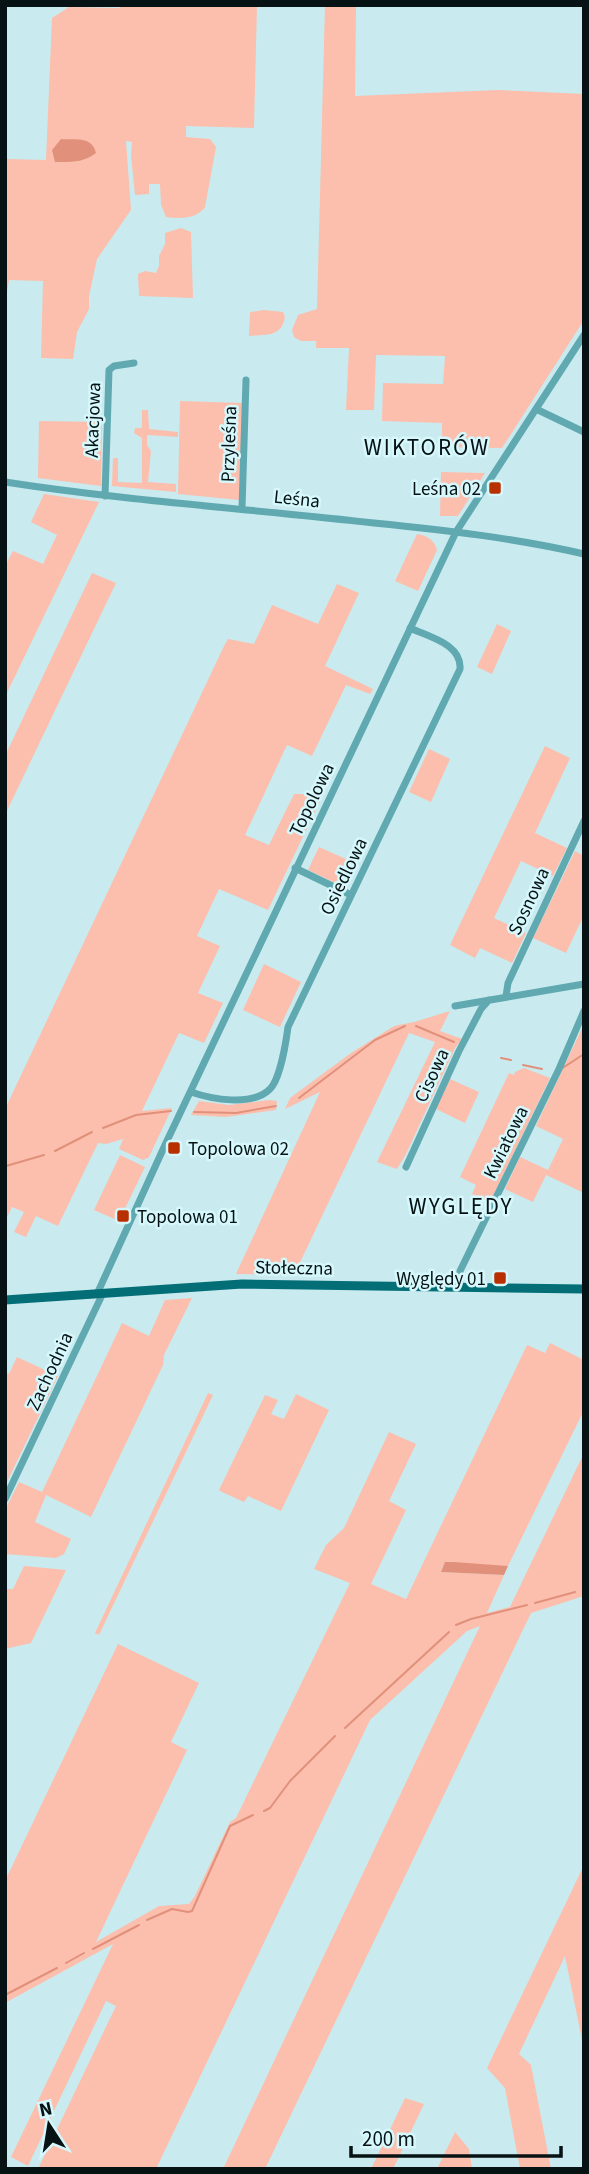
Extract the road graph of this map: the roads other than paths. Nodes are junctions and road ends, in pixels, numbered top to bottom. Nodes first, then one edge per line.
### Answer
1 (584, 335) edge
2 (134, 363) dead end
3 (246, 380) dead end
4 (536, 409) junction
5 (584, 432) edge
6 (5, 482) edge
7 (105, 496) junction
8 (242, 508) junction
9 (456, 532) junction
10 (584, 554) edge
11 (410, 628) junction
12 (584, 821) edge
13 (295, 868) junction
14 (351, 895) junction
15 (584, 984) edge
16 (506, 996) junction
17 (489, 1000) junction
18 (455, 1006) dead end
19 (584, 1012) edge
20 (191, 1092) junction
21 (406, 1167) dead end
22 (460, 1287) junction
23 (584, 1289) edge
24 (100, 1294) junction
25 (5, 1300) edge
26 (5, 1499) edge

1 - 4 street, Topolowa
2 - 7 street, Akacjowa
3 - 8 street, Przyleśna
4 - 5 street
4 - 9 street, Topolowa
6 - 7 street, Leśna
7 - 8 street, Leśna
8 - 9 street, Leśna
9 - 10 street, Leśna
9 - 11 street, Topolowa
11 - 13 street, Topolowa
11 - 14 street, Osiedlowa
12 - 16 street, Sosnowa
13 - 14 street
13 - 20 street, Topolowa
14 - 20 street, Osiedlowa
15 - 16 street
16 - 17 street
17 - 18 street
17 - 21 street, Cisowa
19 - 22 street, Kwiatowa
20 - 24 street, Topolowa
22 - 23 main road, Stołeczna
22 - 24 main road, Stołeczna
24 - 25 main road, Stołeczna
24 - 26 street, Zachodnia

